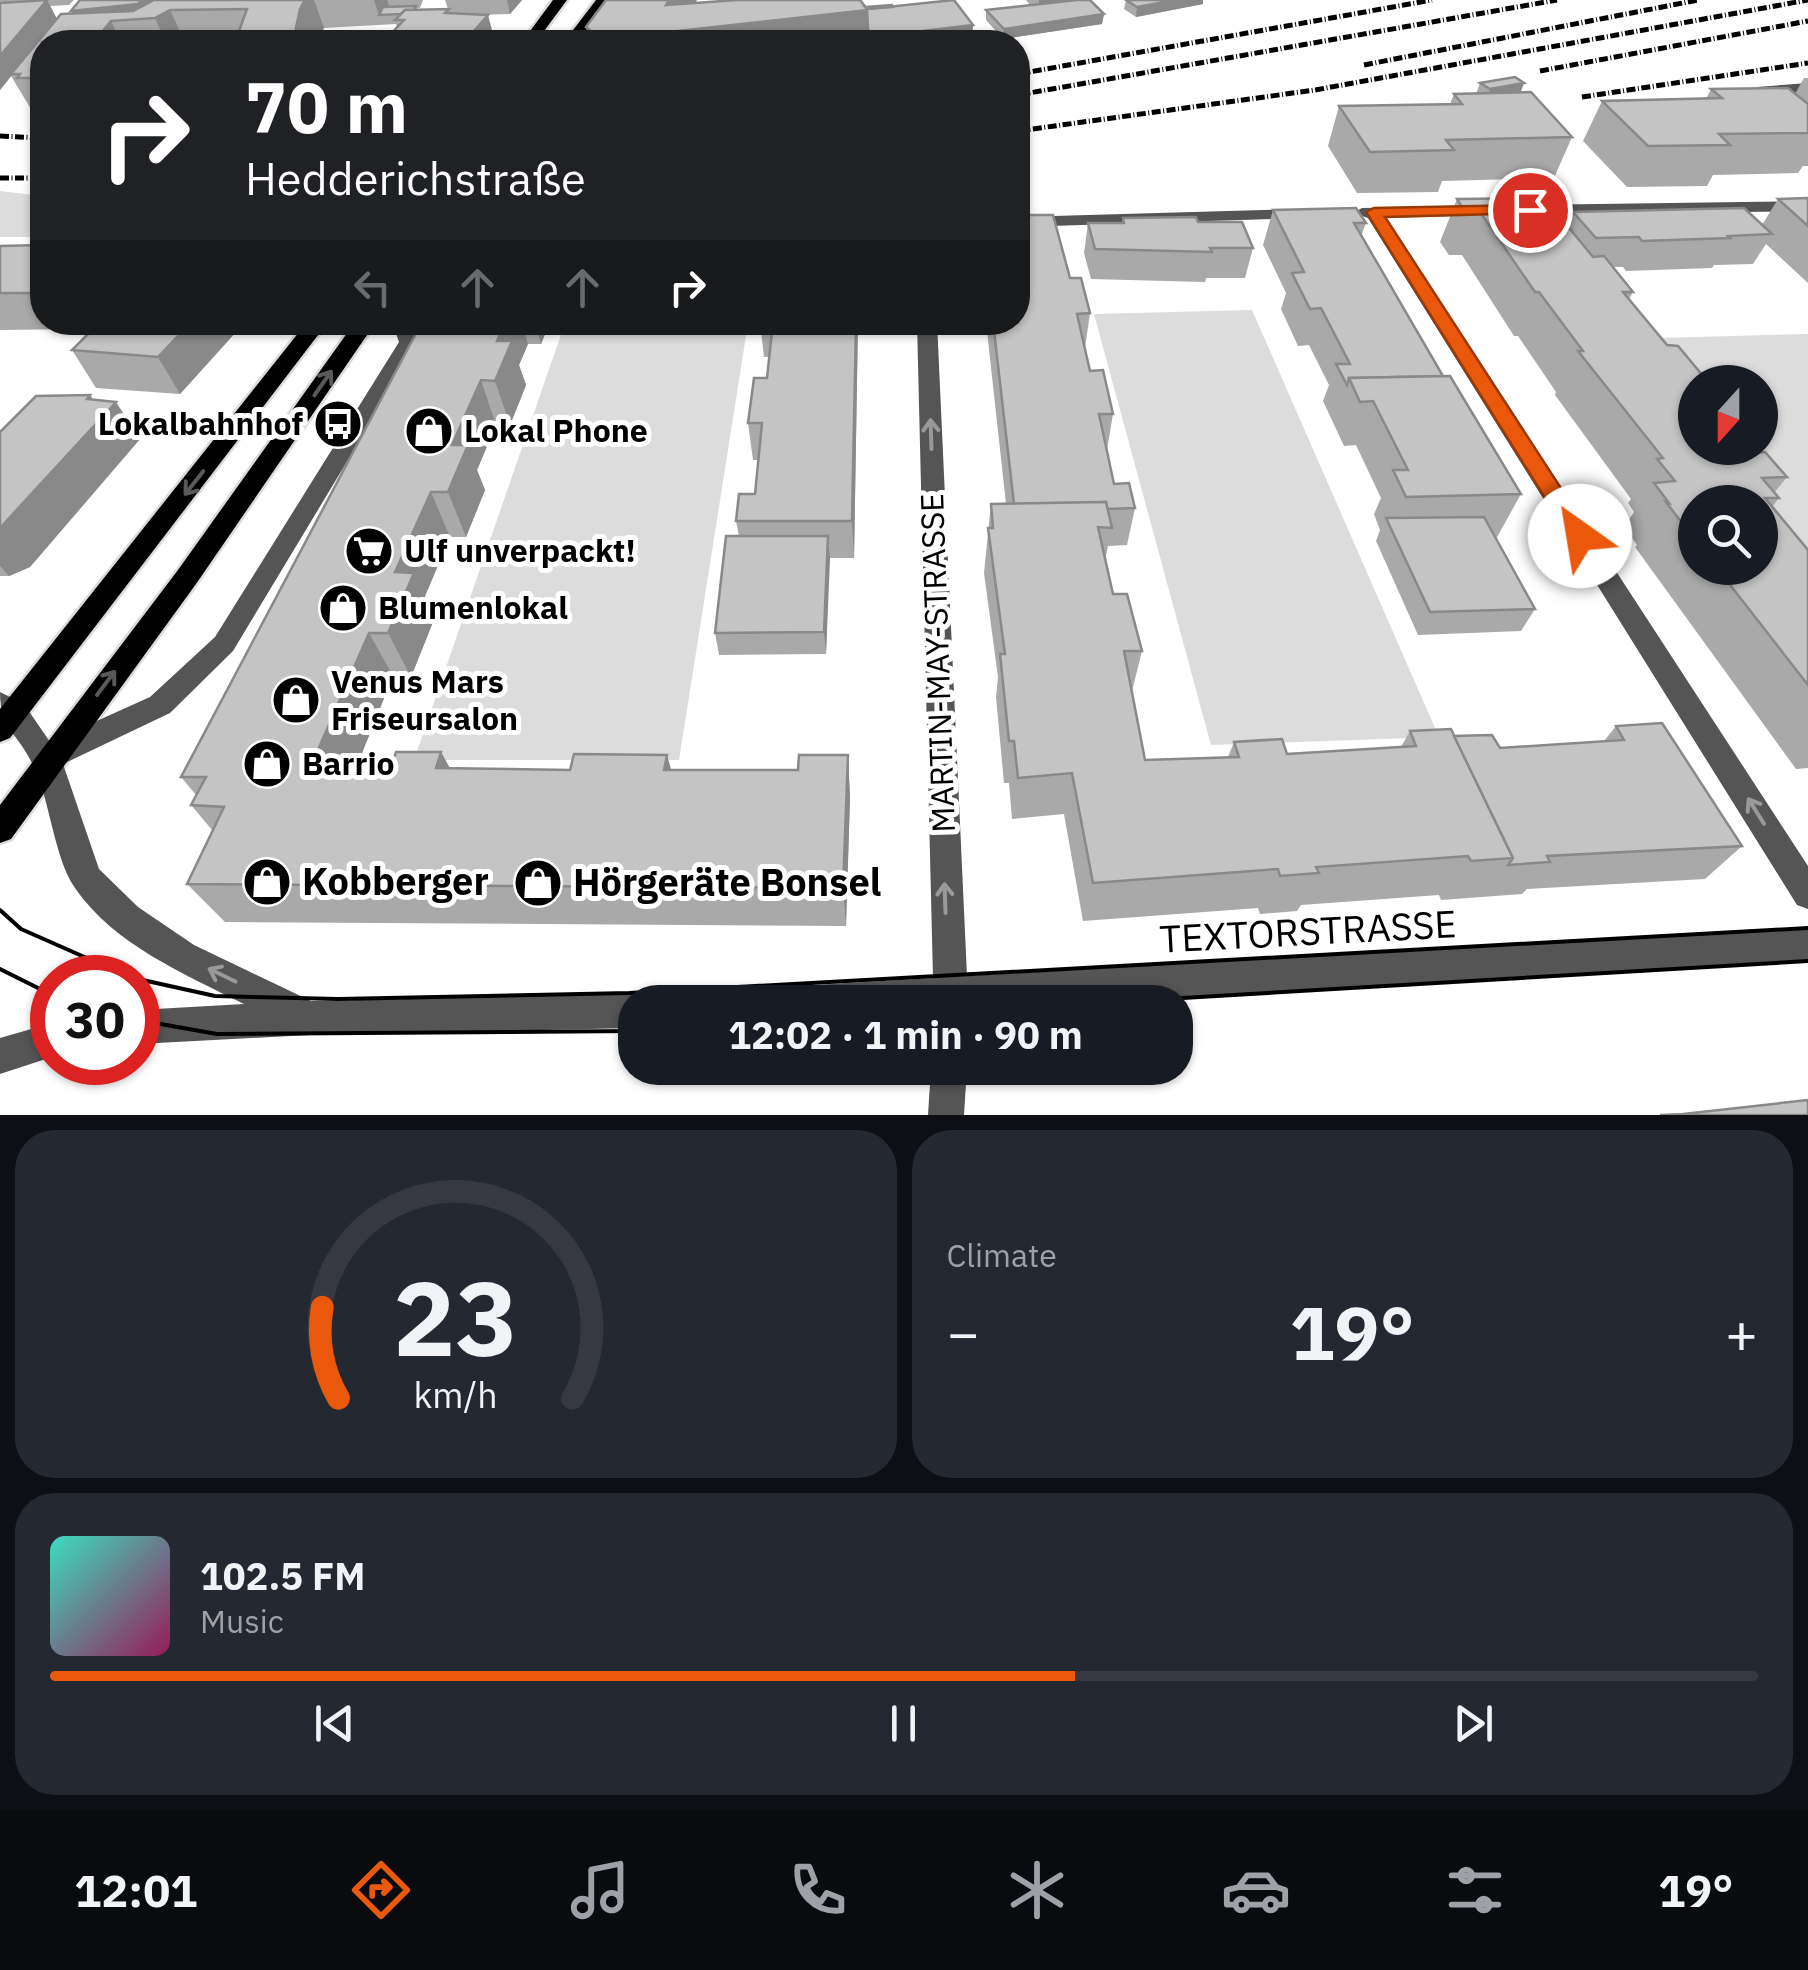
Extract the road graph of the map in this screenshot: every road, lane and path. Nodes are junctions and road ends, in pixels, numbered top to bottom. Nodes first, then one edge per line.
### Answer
1 (560, 0) edge
2 (603, 0) edge
3 (538, 30) edge
4 (580, 30) edge
5 (1808, 88) edge
6 (1732, 95) edge
7 (1747, 105) edge
8 (1762, 114) edge
9 (1808, 206) edge
10 (1374, 212) junction
11 (1315, 214) edge
12 (1335, 214) edge
13 (1030, 222) edge
14 (308, 335) edge
15 (357, 335) edge
16 (406, 335) edge
17 (927, 335) edge
18 (4, 715) edge
19 (50, 758) junction
20 (0, 829) edge
21 (1808, 894) edge
22 (1808, 944) edge
23 (951, 985) edge
24 (1169, 985) edge
25 (618, 1011) edge
26 (310, 1018) junction
27 (160, 1026) edge
28 (30, 1047) edge
29 (0, 1056) edge
30 (948, 1085) edge
31 (946, 1115) edge

1 - 3 main road
2 - 4 main road
5 - 6 street
7 - 8 street
9 - 10 street
10 - 12 street
21 -> 10 street
11 - 13 street
14 -> 18 main road
19 -> 15 main road
16 - 19 street
23 -> 17 street, MARTIN-MAY-STRASSE
18 - 19 street
19 - 20 main road
26 -> 19 street
22 - 24 street, TEXTORSTRASSE
25 - 26 street
26 - 27 street
28 - 29 street
30 - 31 street

